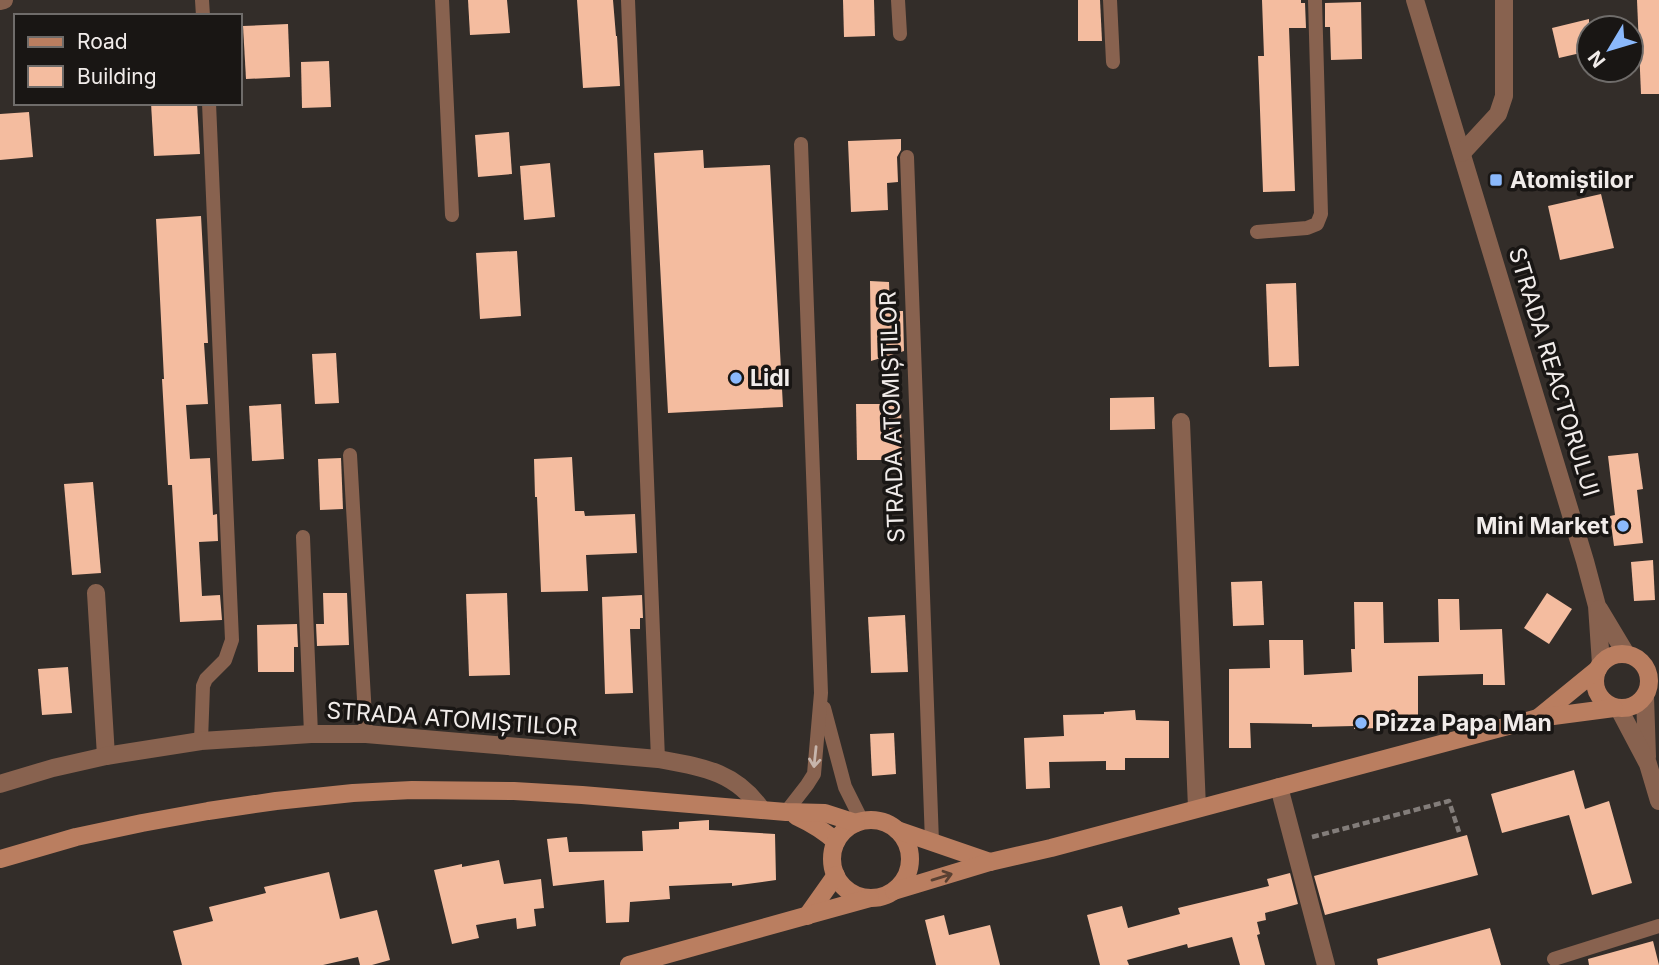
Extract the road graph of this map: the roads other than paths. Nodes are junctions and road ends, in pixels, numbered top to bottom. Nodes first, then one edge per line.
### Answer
1 (442, 0) edge
2 (628, 0) edge
3 (898, 0) edge
4 (1110, 0) edge
5 (1315, 0) edge
6 (1415, 0) edge
7 (1504, 0) edge
8 (900, 34) dead end
9 (1112, 62) dead end
10 (209, 105) edge
11 (802, 145) dead end
12 (1462, 153) junction
13 (907, 157) dead end
14 (452, 215) dead end
15 (1257, 232) dead end
16 (1181, 422) dead end
17 (350, 456) dead end
18 (303, 537) dead end
19 (96, 593) dead end
20 (1597, 606) junction
21 (1626, 654) junction
22 (1600, 666) junction
23 (1651, 667) edge
24 (821, 693) junction
25 (1651, 693) edge
26 (1617, 708) junction
27 (1538, 718) junction
28 (311, 734) junction
29 (366, 734) junction
30 (201, 741) junction
31 (106, 756) junction
32 (658, 759) junction
33 (1648, 764) junction
34 (0, 784) edge
35 (1279, 787) junction
36 (1659, 801) edge
37 (1197, 808) junction
38 (762, 810) junction
39 (786, 812) junction
40 (859, 822) junction
41 (897, 830) junction
42 (836, 842) junction
43 (932, 842) junction
44 (0, 859) edge
45 (990, 862) junction
46 (836, 875) junction
47 (894, 891) junction
48 (870, 898) junction
49 (807, 916) junction
50 (1659, 926) edge
51 (1554, 959) dead end
52 (629, 965) edge
53 (1326, 965) edge

1 - 14 lane
2 - 32 lane
3 - 8 lane
4 - 9 lane
5 - 15 lane
6 - 12 street, STRADA REACTORULUI
7 - 12 street
10 - 30 lane
11 - 24 lane
12 - 20 street, STRADA REACTORULUI
13 - 43 lane, STRADA ATOMIȘTILOR
16 - 37 street
17 - 29 lane
18 - 28 lane
19 - 31 street
20 - 21 street, STRADA REACTORULUI
20 - 22 street, STRADA REACTORULUI
21 - 22 main road
21 - 23 main road
22 - 26 main road
22 - 27 main road
23 - 25 main road
24 -> 39 lane
24 - 40 lane
25 - 26 main road
25 - 33 street
26 - 27 main road
26 - 33 street
27 - 35 main road
28 - 29 street, STRADA ATOMIȘTILOR
28 - 30 street, STRADA ATOMIȘTILOR
29 - 32 street, STRADA ATOMIȘTILOR
30 - 31 street, STRADA ATOMIȘTILOR
31 - 34 street, STRADA ATOMIȘTILOR
32 - 38 street, STRADA ATOMIȘTILOR
33 - 36 street
35 - 37 main road
35 - 53 street
37 - 45 main road
38 - 39 main road
38 - 44 main road
39 - 40 main road
39 - 42 main road
40 - 41 main road
40 - 42 main road
41 - 43 main road
41 - 47 main road
42 - 46 main road
43 - 45 main road
47 -> 45 main road
46 - 48 main road
46 - 49 main road
47 - 48 main road
48 - 49 main road
49 - 52 main road
50 - 51 lane

